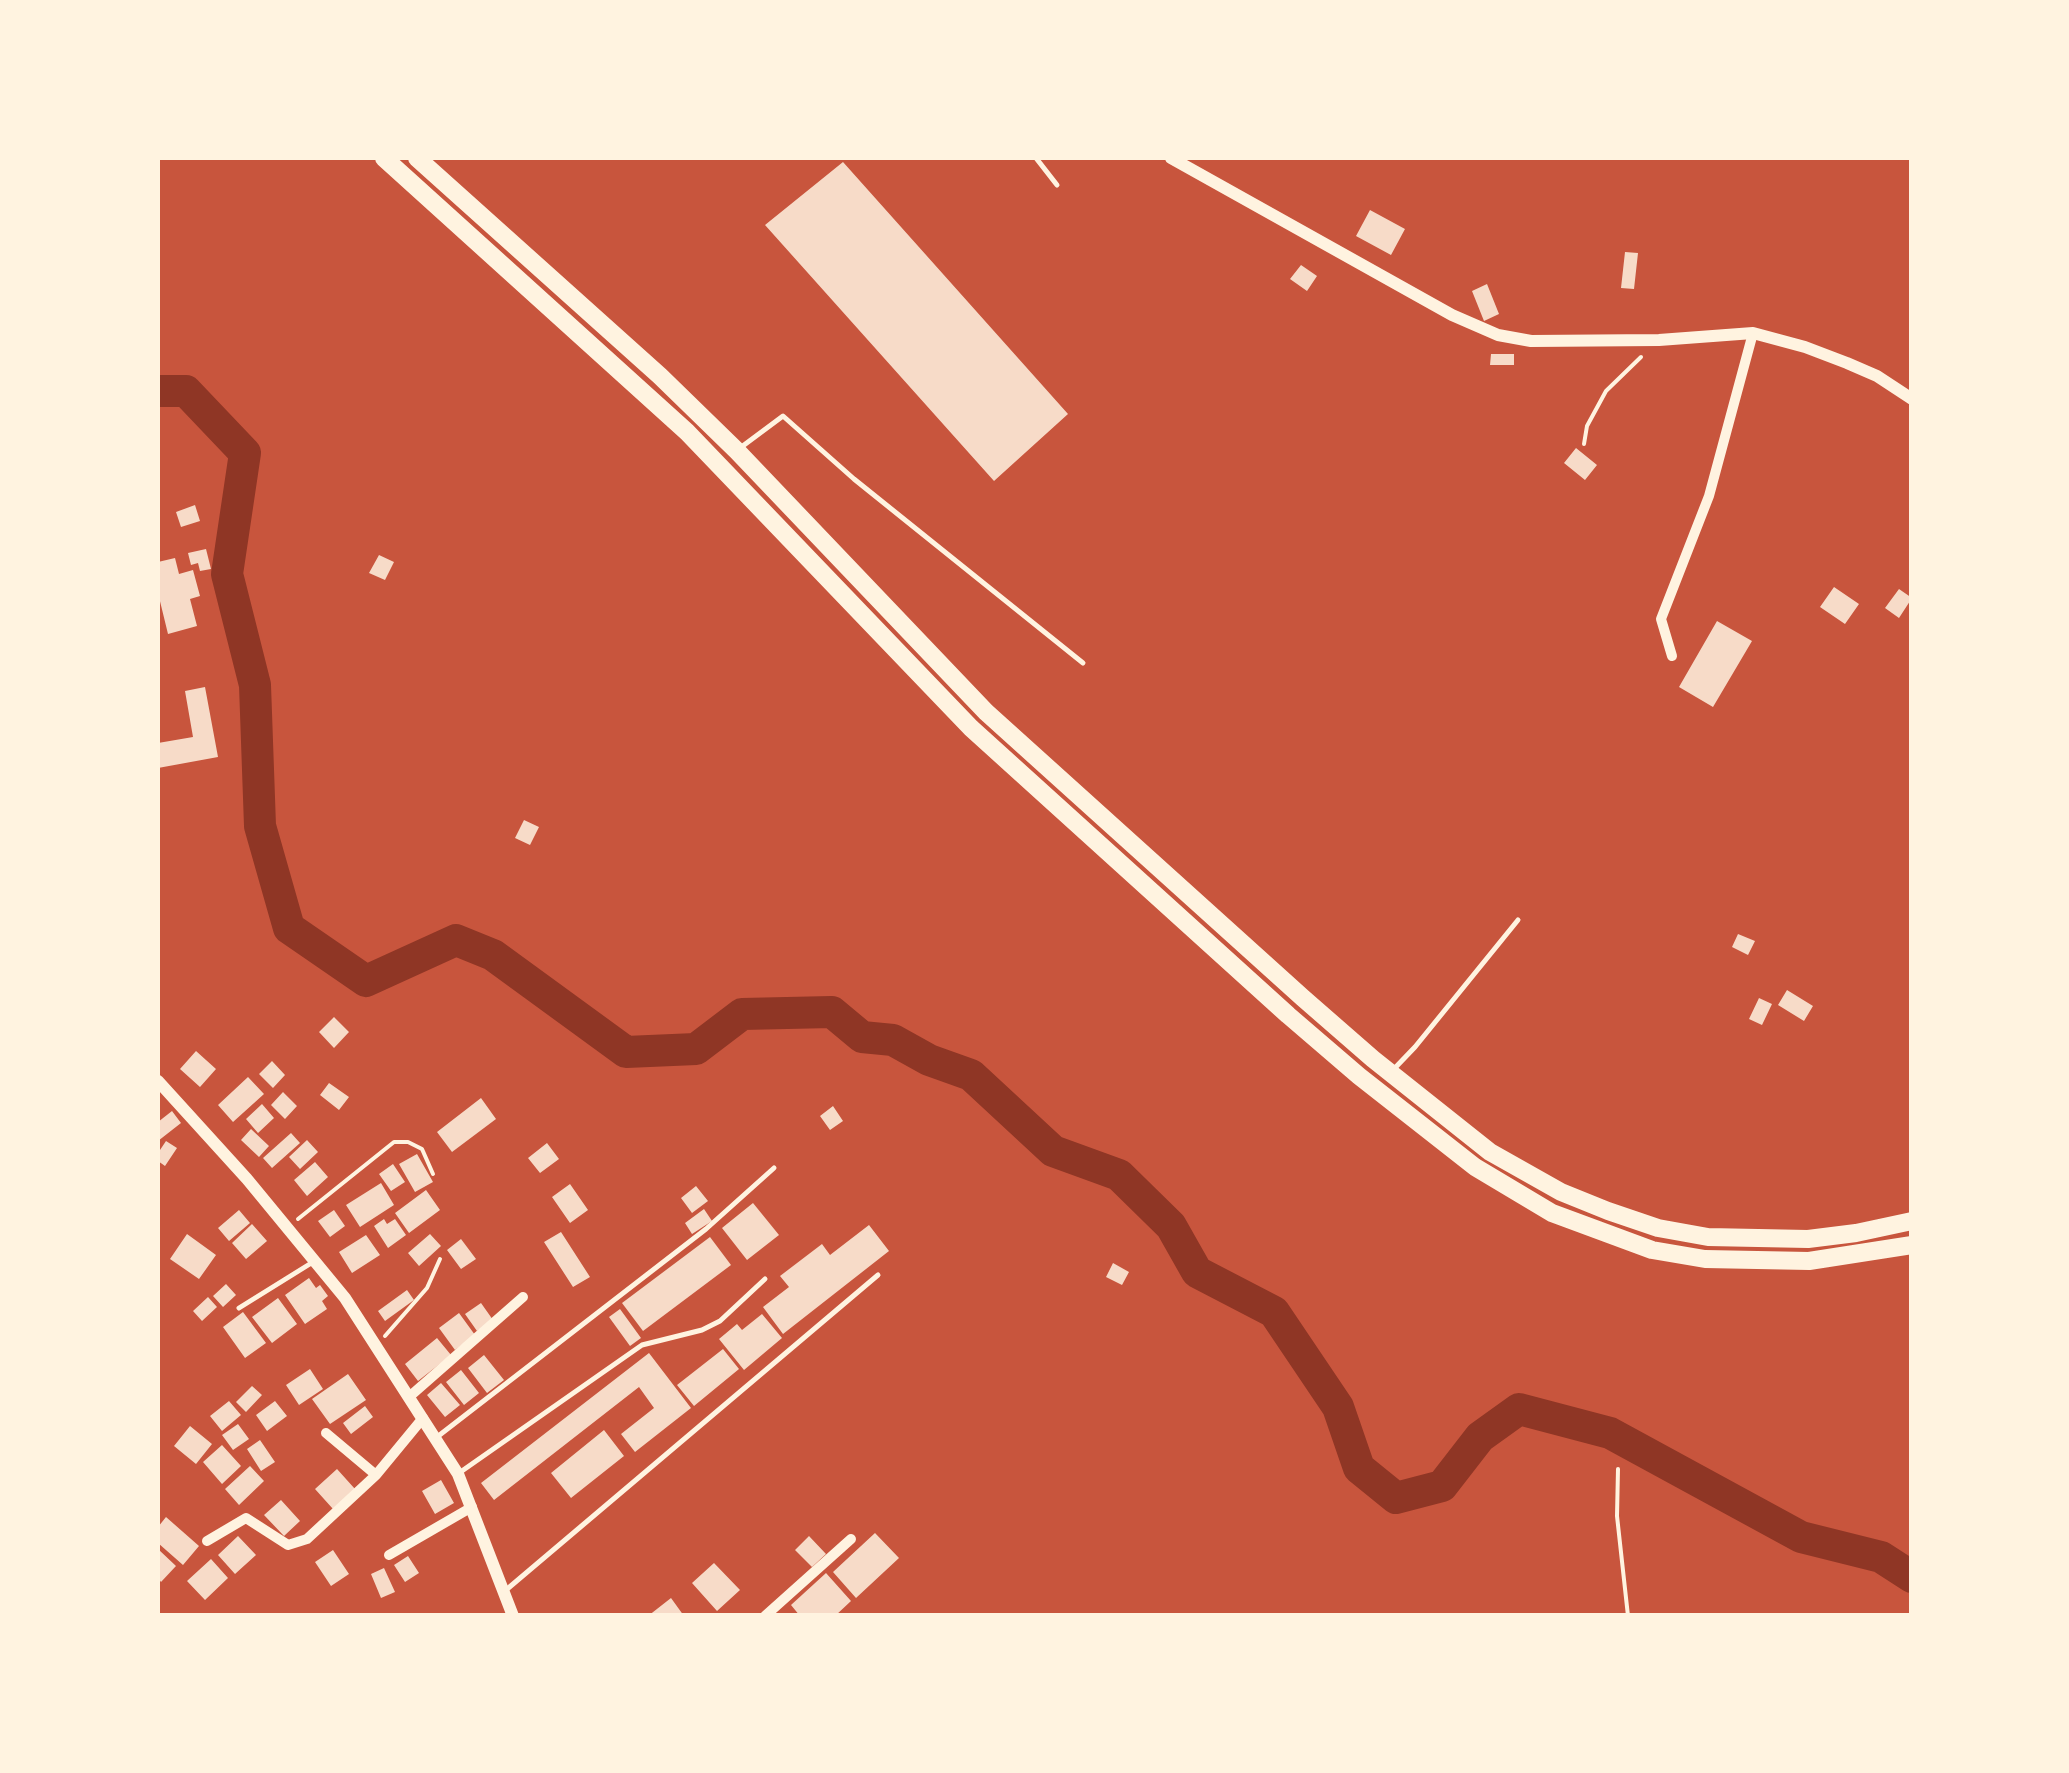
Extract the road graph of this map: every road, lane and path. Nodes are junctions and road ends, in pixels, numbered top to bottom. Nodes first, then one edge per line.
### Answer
1 (417, 158) edge
2 (1036, 158) edge
3 (1170, 158) edge
4 (396, 162) edge
5 (1057, 185) dead end
6 (1753, 333) junction
7 (1659, 340) junction
8 (1912, 399) edge
9 (1584, 444) dead end
10 (737, 451) junction
11 (1672, 656) dead end
12 (1083, 663) dead end
13 (1518, 920) dead end
14 (1390, 1073) junction
15 (158, 1082) edge
16 (774, 1168) dead end
17 (433, 1174) dead end
18 (1912, 1221) edge
19 (288, 1228) junction
20 (1912, 1245) edge
21 (440, 1259) dead end
22 (316, 1261) junction
23 (878, 1275) dead end
24 (765, 1278) dead end
25 (523, 1298) dead end
26 (238, 1308) dead end
27 (375, 1346) junction
28 (409, 1397) junction
29 (423, 1418) junction
30 (326, 1432) dead end
31 (435, 1438) junction
32 (1618, 1469) dead end
33 (458, 1474) junction
34 (376, 1475) junction
35 (472, 1507) junction
36 (852, 1539) dead end
37 (207, 1541) dead end
38 (389, 1556) dead end
39 (504, 1592) junction
40 (513, 1616) edge
41 (765, 1616) edge
42 (1628, 1616) edge

1 - 10 main road
2 - 5 lane
3 - 7 street
4 - 20 main road
6 - 7 street
6 - 8 street
6 - 11 street
7 - 9 path
10 - 12 lane
10 - 14 main road
13 - 14 lane
14 - 18 main road
15 - 19 street
16 - 31 lane
17 - 19 path
19 - 22 street
21 - 27 path
22 - 26 lane
22 - 27 street
23 - 39 lane
24 - 33 lane
25 - 28 street
27 - 28 street
28 - 29 street
29 - 31 street
29 - 34 street
30 - 34 street
31 - 33 street
32 - 42 path
33 - 35 street
34 - 37 street
35 - 38 street
35 - 39 street
36 - 41 street
39 - 40 street

